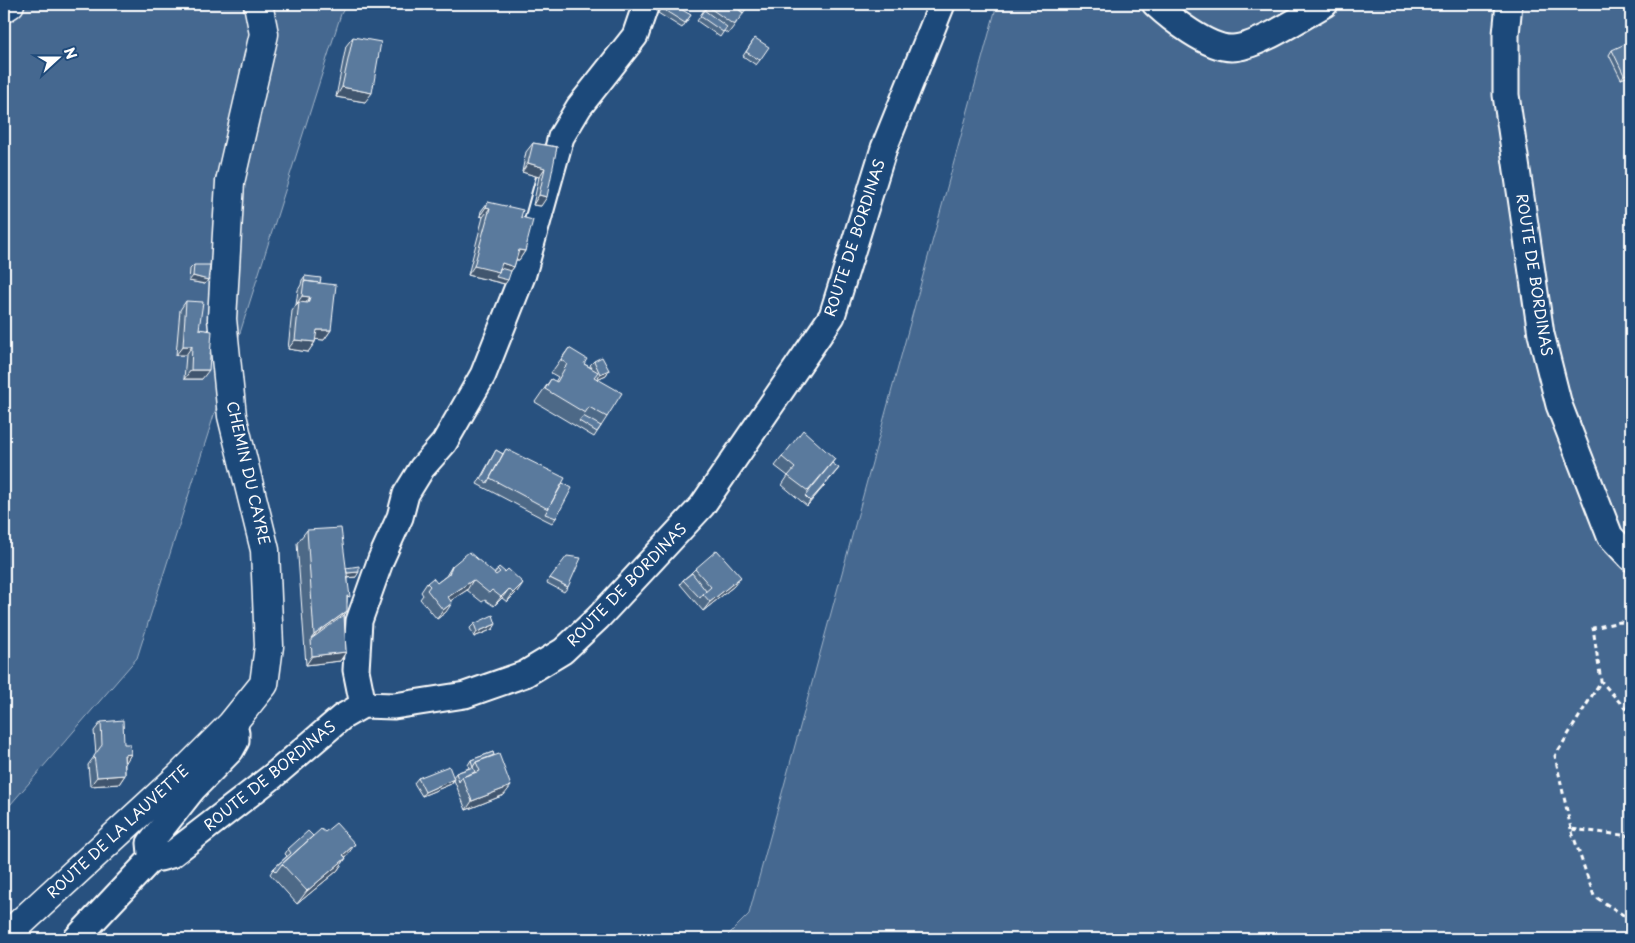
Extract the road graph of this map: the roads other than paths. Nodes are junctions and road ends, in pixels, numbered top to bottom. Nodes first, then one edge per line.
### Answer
1 (10, 4) edge
2 (258, 4) edge
3 (646, 4) edge
4 (942, 4) edge
5 (1155, 4) edge
6 (1325, 4) edge
7 (1509, 4) edge
8 (4, 8) edge
9 (1631, 558) edge
10 (363, 705) junction
11 (230, 725) junction
12 (155, 855) junction
13 (4, 938) edge
14 (76, 939) edge

1 - 8 street
2 - 11 street, CHEMIN DU CAYRE
3 - 10 street
4 - 10 street, ROUTE DE BORDINAS
5 - 6 street
7 - 9 street, ROUTE DE BORDINAS
10 - 12 street, ROUTE DE BORDINAS
11 - 12 street
11 - 13 street, ROUTE DE LA LAUVETTE
12 - 14 street

